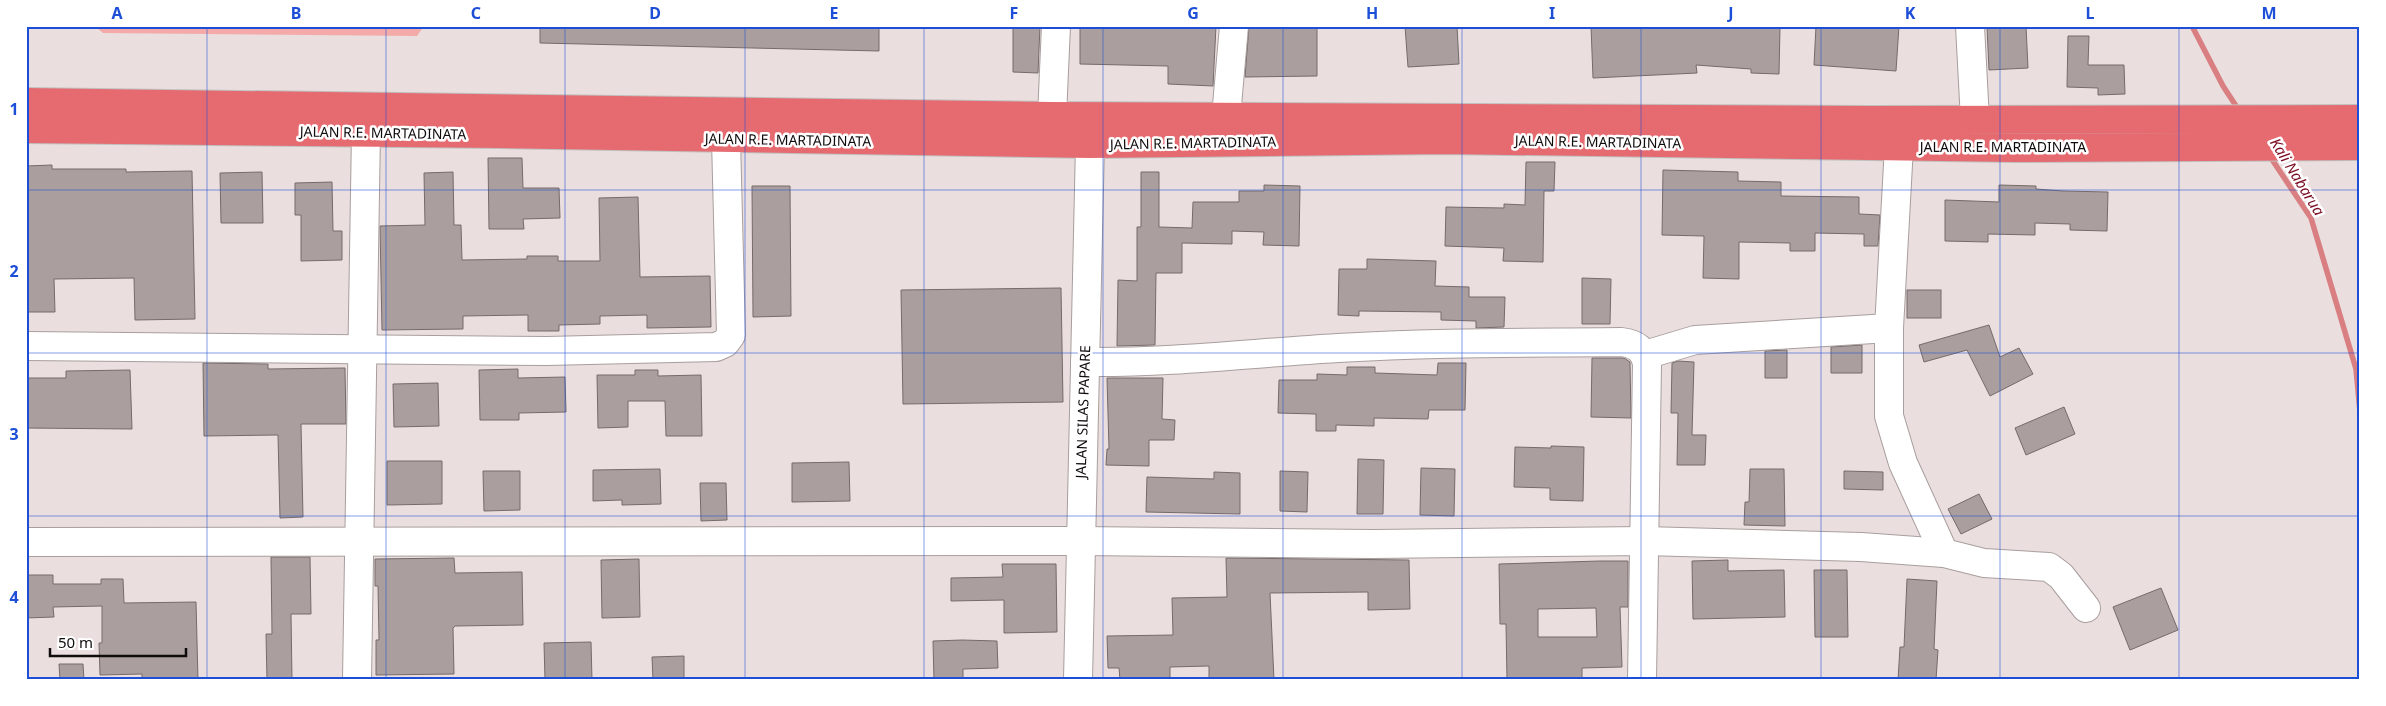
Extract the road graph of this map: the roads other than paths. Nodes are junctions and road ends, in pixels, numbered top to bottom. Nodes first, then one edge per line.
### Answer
1 (1056, 26) edge
2 (1234, 26) edge
3 (1970, 26) edge
4 (26, 102) edge
5 (1052, 116) junction
6 (1226, 117) junction
7 (2360, 119) edge
8 (1975, 120) junction
9 (26, 129) edge
10 (1690, 131) junction
11 (366, 132) junction
12 (726, 139) junction
13 (1090, 144) junction
14 (1899, 146) junction
15 (2360, 146) edge
16 (1889, 328) junction
17 (26, 346) edge
18 (361, 348) junction
19 (1645, 355) junction
20 (1085, 362) junction
21 (1079, 540) junction
22 (1645, 541) junction
23 (26, 542) edge
24 (359, 542) junction
25 (1944, 553) junction
26 (2086, 608) dead end
27 (357, 680) edge
28 (1078, 680) edge
29 (1642, 680) edge

1 - 5 street
2 - 6 street
3 - 8 street
4 - 5 highway, JALAN R.E. MARTADINATA
5 - 6 highway, JALAN R.E. MARTADINATA
6 - 10 highway, JALAN R.E. MARTADINATA
7 - 8 highway, JALAN R.E. MARTADINATA
8 - 10 highway, JALAN R.E. MARTADINATA
9 - 11 highway, JALAN R.E. MARTADINATA
10 - 13 highway, JALAN R.E. MARTADINATA
10 - 14 highway, JALAN R.E. MARTADINATA
11 - 12 highway, JALAN R.E. MARTADINATA
11 - 18 street
12 - 13 highway, JALAN R.E. MARTADINATA
12 - 18 street
13 - 20 street, JALAN SILAS PAPARE
14 - 15 highway, JALAN R.E. MARTADINATA
14 - 16 street
16 - 19 street
16 - 25 street
17 - 18 street
18 - 24 street
19 - 20 street
19 - 22 street
20 - 21 street, JALAN SILAS PAPARE
21 - 22 street
21 - 24 street
21 - 28 street, JALAN SILAS PAPARE
22 - 25 street
22 - 29 street
23 - 24 street
24 - 27 street
25 - 26 street

